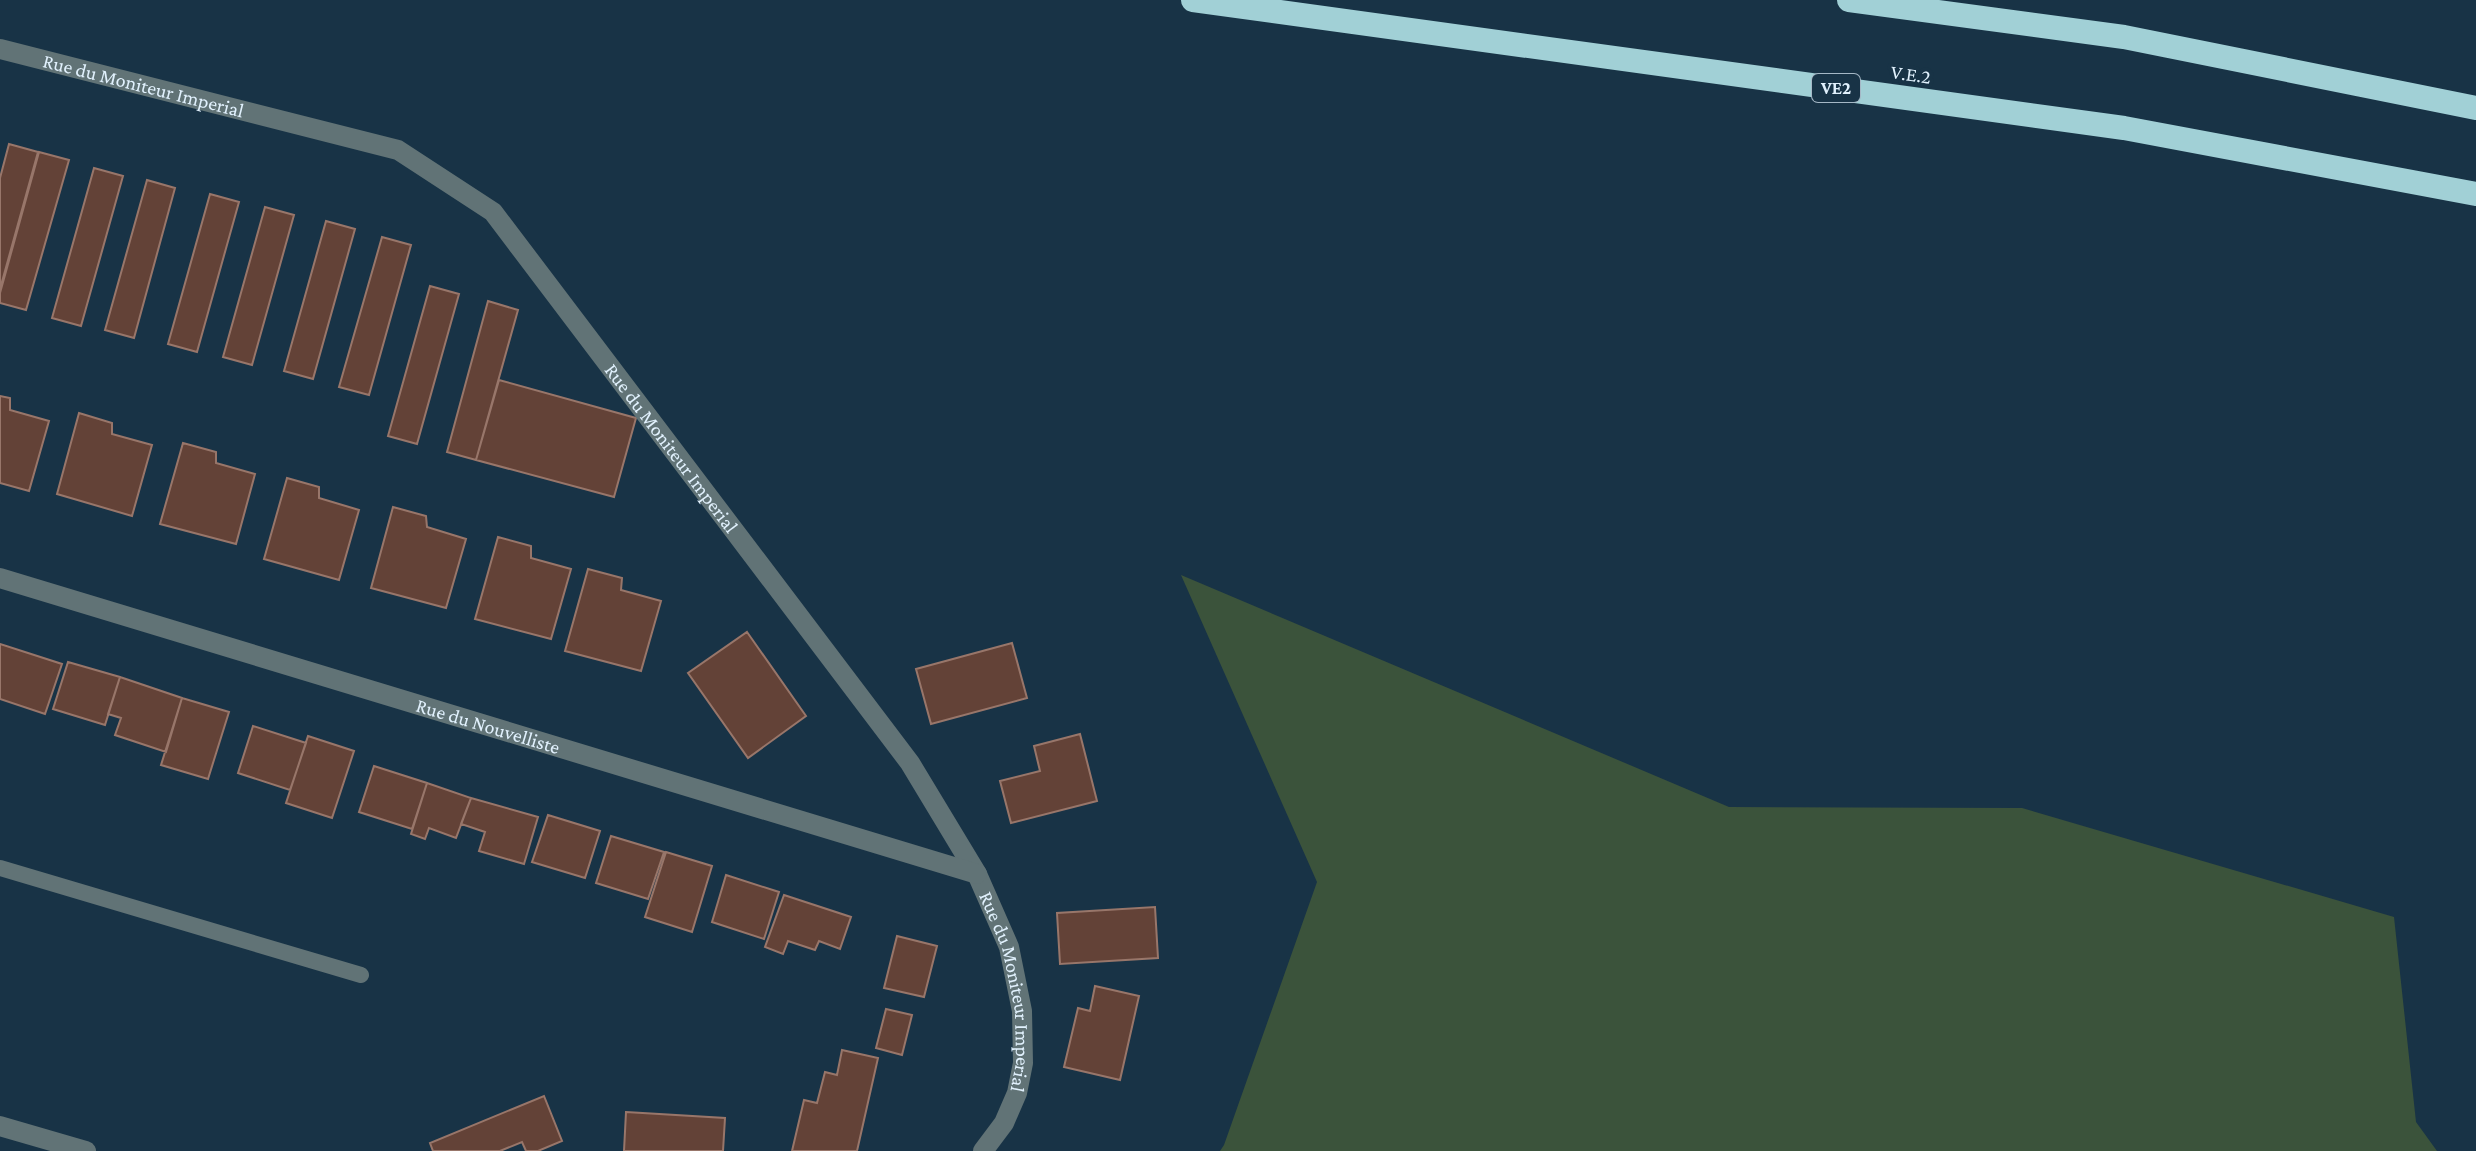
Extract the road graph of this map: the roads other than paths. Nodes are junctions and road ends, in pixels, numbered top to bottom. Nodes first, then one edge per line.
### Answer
1 (1193, 0) edge
2 (1849, 0) edge
3 (0, 49) edge
4 (2476, 108) edge
5 (2476, 194) edge
6 (0, 578) edge
7 (0, 868) edge
8 (977, 874) junction
9 (361, 975) dead end
10 (0, 1126) edge
11 (86, 1151) edge
12 (983, 1151) edge

1 - 5 highway, V.E.2 / VE2
2 - 4 highway
3 - 8 street, Rue du Moniteur Imperial
6 - 8 street, Rue du Nouvelliste
7 - 9 lane
8 - 12 street, Rue du Moniteur Imperial
10 - 11 street

